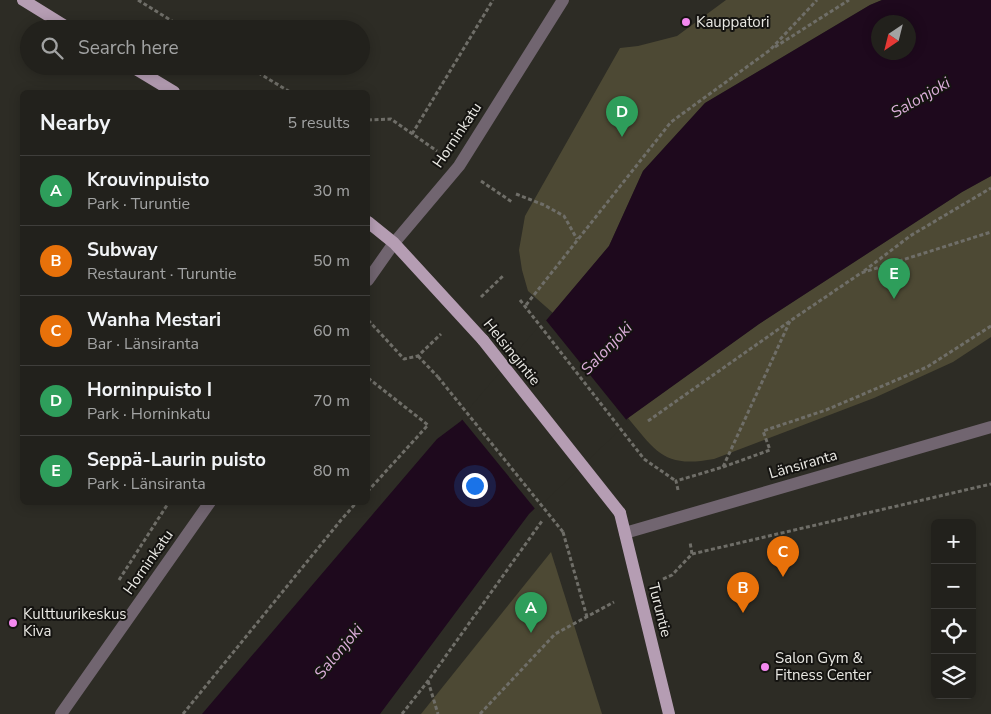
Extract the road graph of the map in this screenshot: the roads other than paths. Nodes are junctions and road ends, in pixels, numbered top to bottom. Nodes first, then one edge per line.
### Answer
1 (23, 0) edge
2 (563, 0) edge
3 (55, 20) edge
4 (146, 75) edge
5 (171, 90) edge
6 (370, 224) edge
7 (394, 243) junction
8 (370, 277) edge
9 (991, 427) edge
10 (208, 505) edge
11 (620, 513) joint
12 (625, 533) junction
13 (61, 714) edge
14 (669, 714) edge

1 - 3 main road
2 - 7 street, Horninkatu
4 - 5 main road
6 - 7 main road, Helsingintie
7 - 8 street, Horninkatu
7 - 11 main road, Helsingintie, bridge
9 - 12 street, Länsiranta
10 - 13 street, Horninkatu
11 - 12 main road, Turuntie
12 - 14 main road, Turuntie

